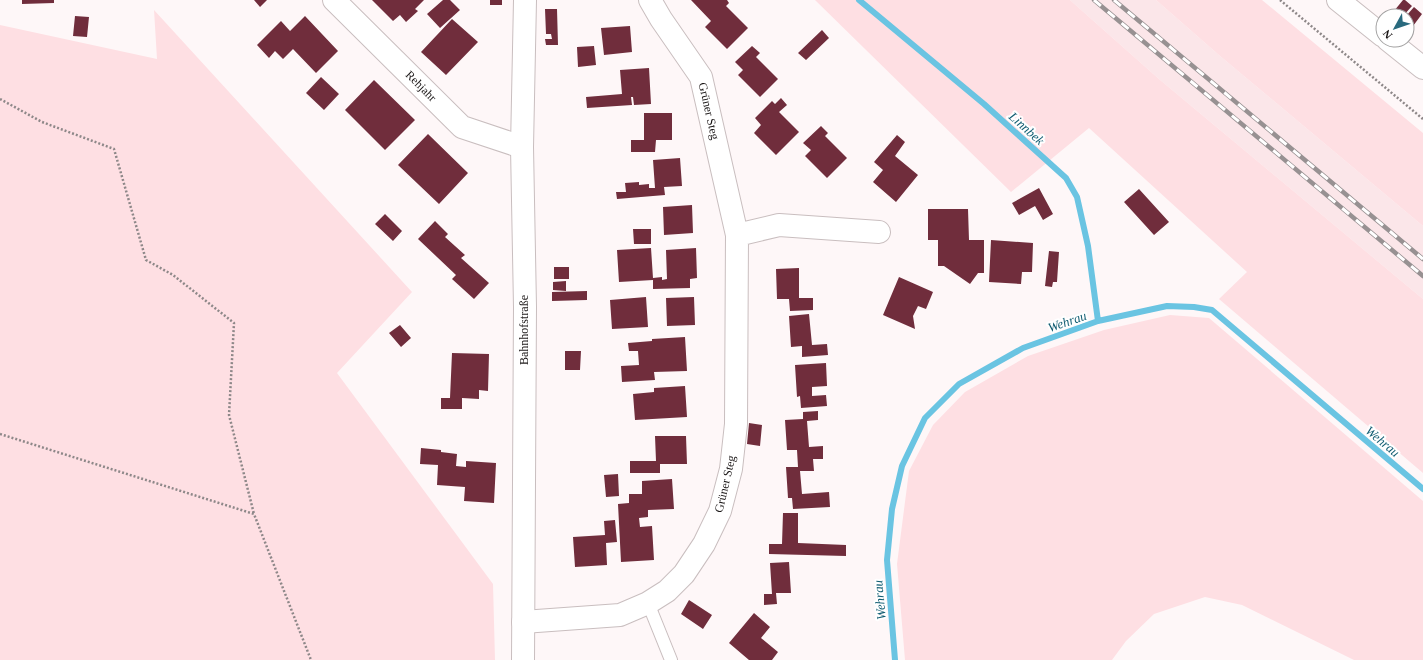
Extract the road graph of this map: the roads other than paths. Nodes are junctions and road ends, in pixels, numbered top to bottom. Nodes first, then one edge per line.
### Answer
1 (334, 0) edge
2 (525, 0) edge
3 (650, 0) edge
4 (1338, 0) edge
5 (1375, 30) edge
6 (1398, 48) edge
7 (1423, 68) edge
8 (522, 147) junction
9 (879, 232) dead end
10 (737, 235) junction
11 (648, 603) junction
12 (523, 622) junction
13 (523, 660) edge
14 (671, 660) edge

1 - 8 street, Rehjahr
2 - 8 street, Bahnhofstraße
3 - 10 street, Grüner Steg
4 - 5 street
6 - 7 street
8 - 12 street, Bahnhofstraße
9 - 10 street
10 - 11 street, Grüner Steg
11 - 12 street, Grüner Steg
11 - 14 lane
12 - 13 street, Bahnhofstraße

